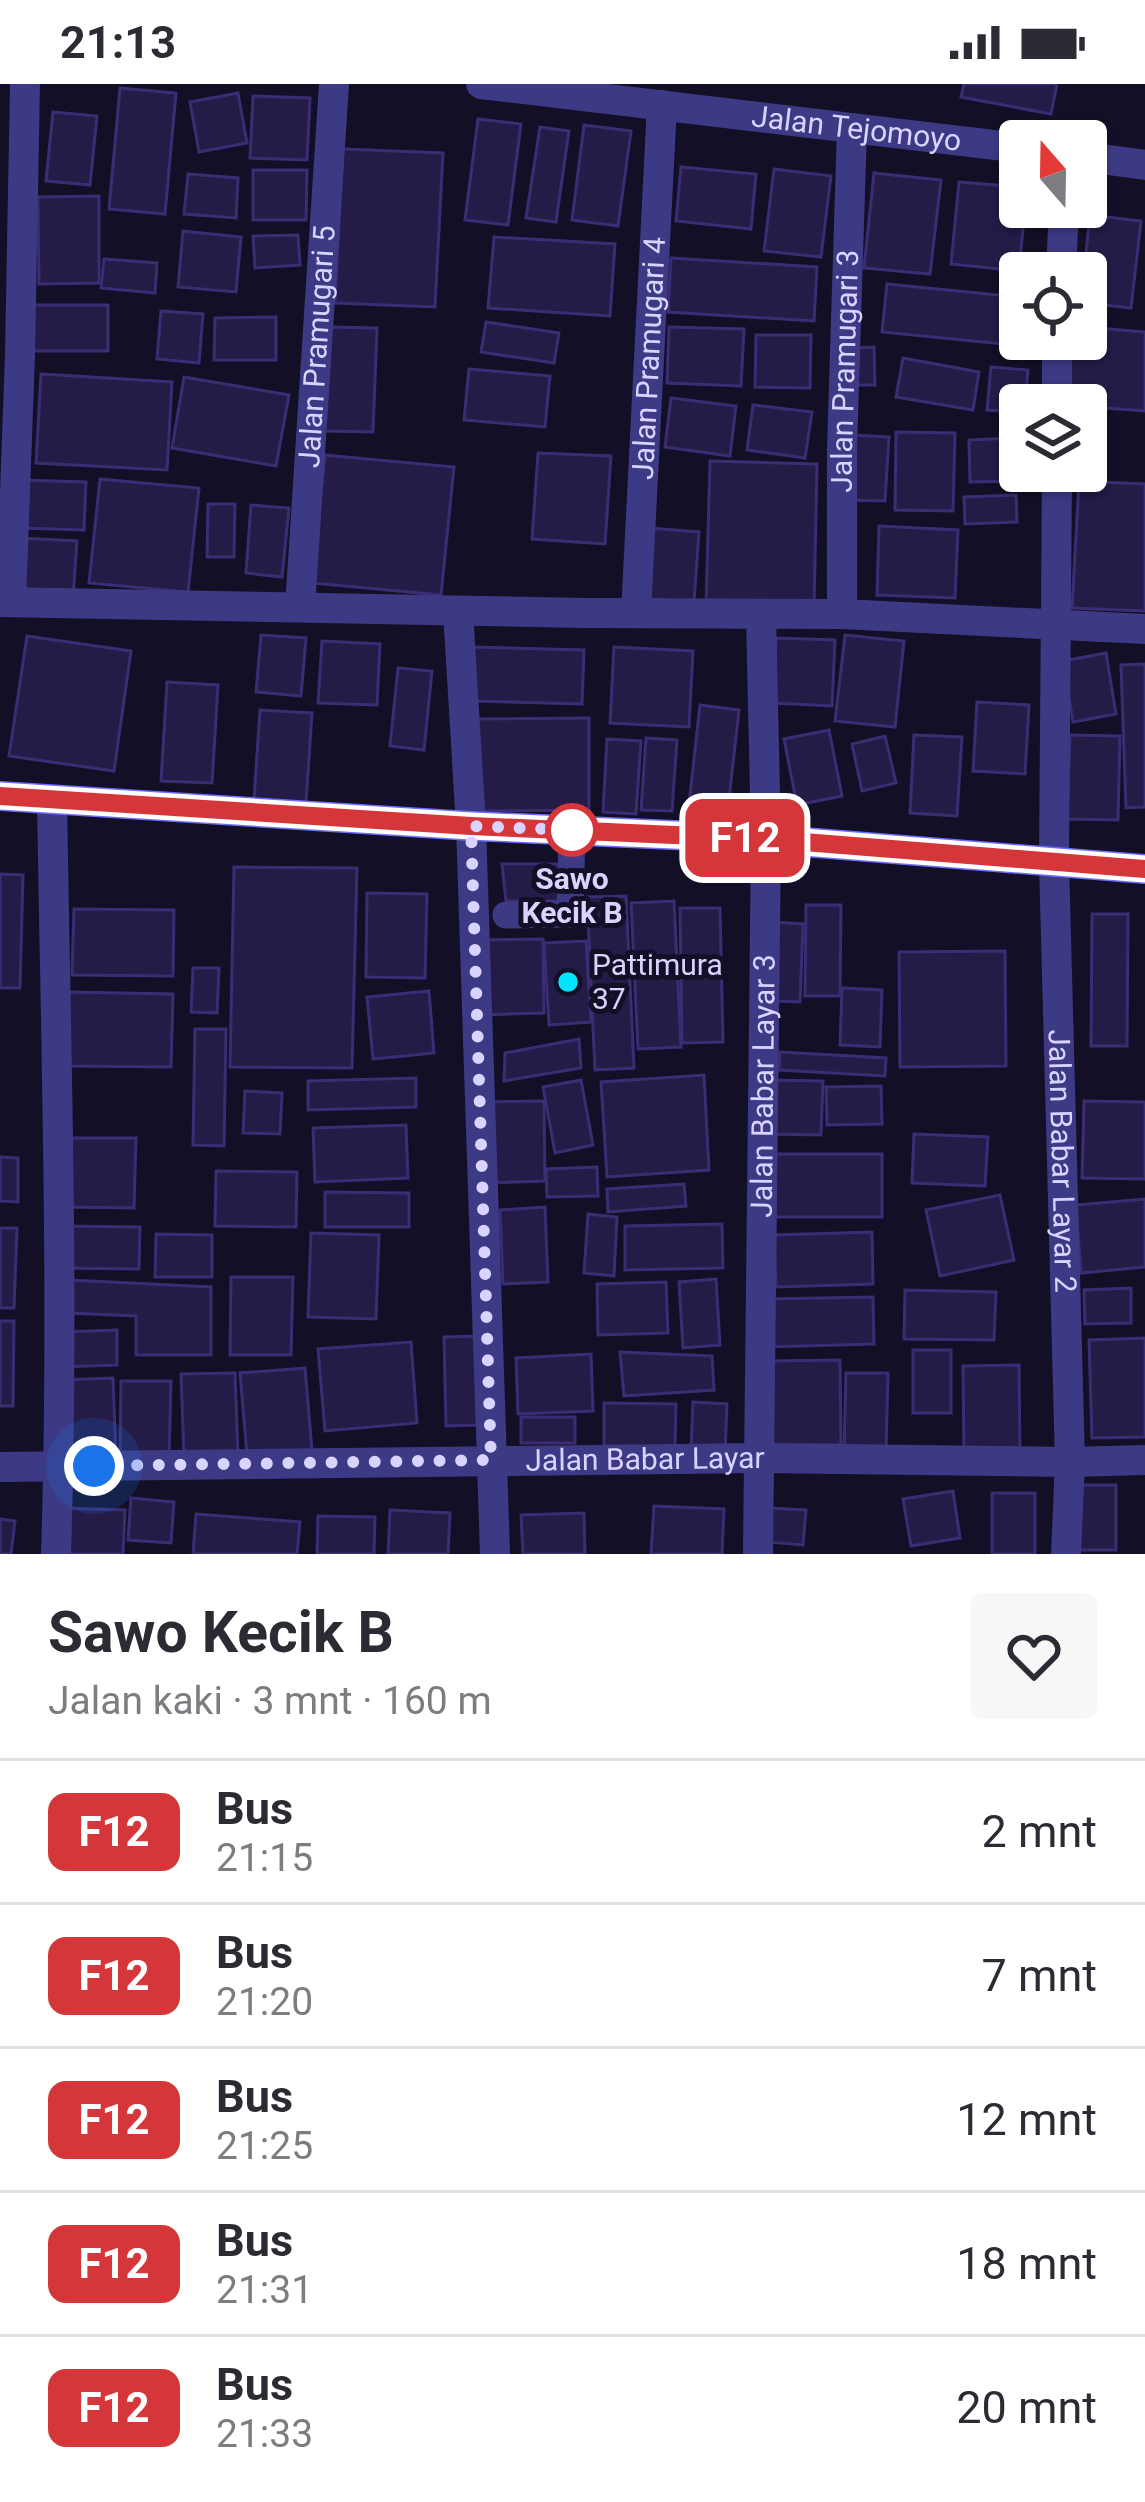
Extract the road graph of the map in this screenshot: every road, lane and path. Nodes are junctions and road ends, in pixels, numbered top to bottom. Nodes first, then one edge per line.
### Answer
1 (25, 84) edge
2 (334, 84) edge
3 (481, 84) edge
4 (662, 105) junction
5 (852, 128) junction
6 (999, 146) edge
7 (1107, 160) edge
8 (1145, 165) edge
9 (1057, 492) edge
10 (5, 602) edge
11 (300, 607) junction
12 (458, 610) junction
13 (635, 614) junction
14 (842, 614) junction
15 (761, 616) junction
16 (1057, 623) junction
17 (1145, 629) edge
18 (0, 796) edge
19 (52, 800) junction
20 (471, 826) junction
21 (572, 830) junction
22 (766, 839) junction
23 (1054, 862) junction
24 (1145, 869) edge
25 (506, 915) dead end
26 (758, 1458) junction
27 (491, 1460) junction
28 (1145, 1460) edge
29 (1070, 1462) junction
30 (58, 1466) junction
31 (0, 1467) edge
32 (56, 1554) edge
33 (495, 1554) edge
34 (758, 1554) edge
35 (1066, 1554) edge

1 - 10 street
2 - 11 street, Jalan Pramugari 5
3 - 4 street, Jalan Tejomoyo
4 - 5 street, Jalan Tejomoyo
4 - 13 street, Jalan Pramugari 4
5 - 6 street, Jalan Tejomoyo
5 - 14 street, Jalan Pramugari 3
7 - 8 street
9 - 16 street, Jalan Babar Layar 2
10 - 11 street
11 - 12 street
12 - 13 street
12 - 20 street
13 - 15 street
14 - 15 street
14 - 16 street
15 - 22 street, Jalan Babar Layar 3
16 - 17 street
16 - 23 street, Jalan Babar Layar 2
18 - 19 main road
19 - 20 main road
19 - 30 street
20 - 21 main road
20 - 27 street
21 - 22 main road
21 - 25 lane
22 - 23 main road
22 - 26 street, Jalan Babar Layar 3
23 - 24 main road
23 - 29 street, Jalan Babar Layar 2
26 - 27 street, Jalan Babar Layar
26 - 29 street, Jalan Babar Layar
26 - 34 street, Jalan Babar Layar 3
27 - 30 street, Jalan Babar Layar
27 - 33 street
28 - 29 street, Jalan Babar Layar
29 - 35 street, Jalan Babar Layar 2
30 - 31 street, Jalan Babar Layar
30 - 32 street

